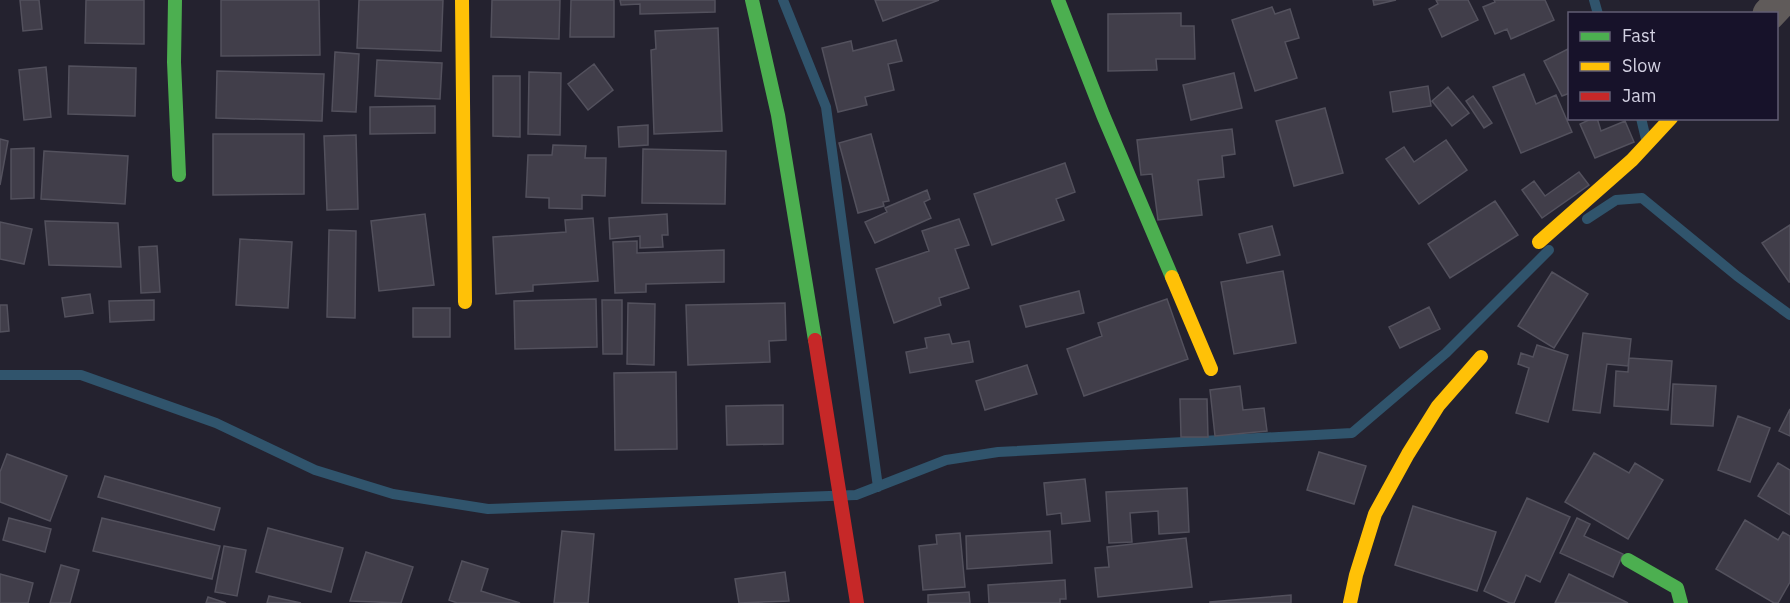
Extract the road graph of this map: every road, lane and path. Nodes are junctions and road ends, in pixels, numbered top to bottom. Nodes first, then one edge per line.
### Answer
1 (175, 0) edge
2 (462, 0) edge
3 (752, 0) edge
4 (1058, 0) edge
5 (1782, 0) edge
6 (1771, 12) edge
7 (1669, 120) edge
8 (179, 175) dead end
9 (1539, 242) dead end
10 (465, 302) dead end
11 (1481, 357) dead end
12 (1211, 369) dead end
13 (1628, 560) dead end
14 (857, 603) edge
15 (1350, 603) edge
16 (1681, 603) edge

1 - 8 street
2 - 10 street
3 - 14 street
4 - 12 street
5 - 6 street
7 - 9 street
11 - 15 street
13 - 16 street

